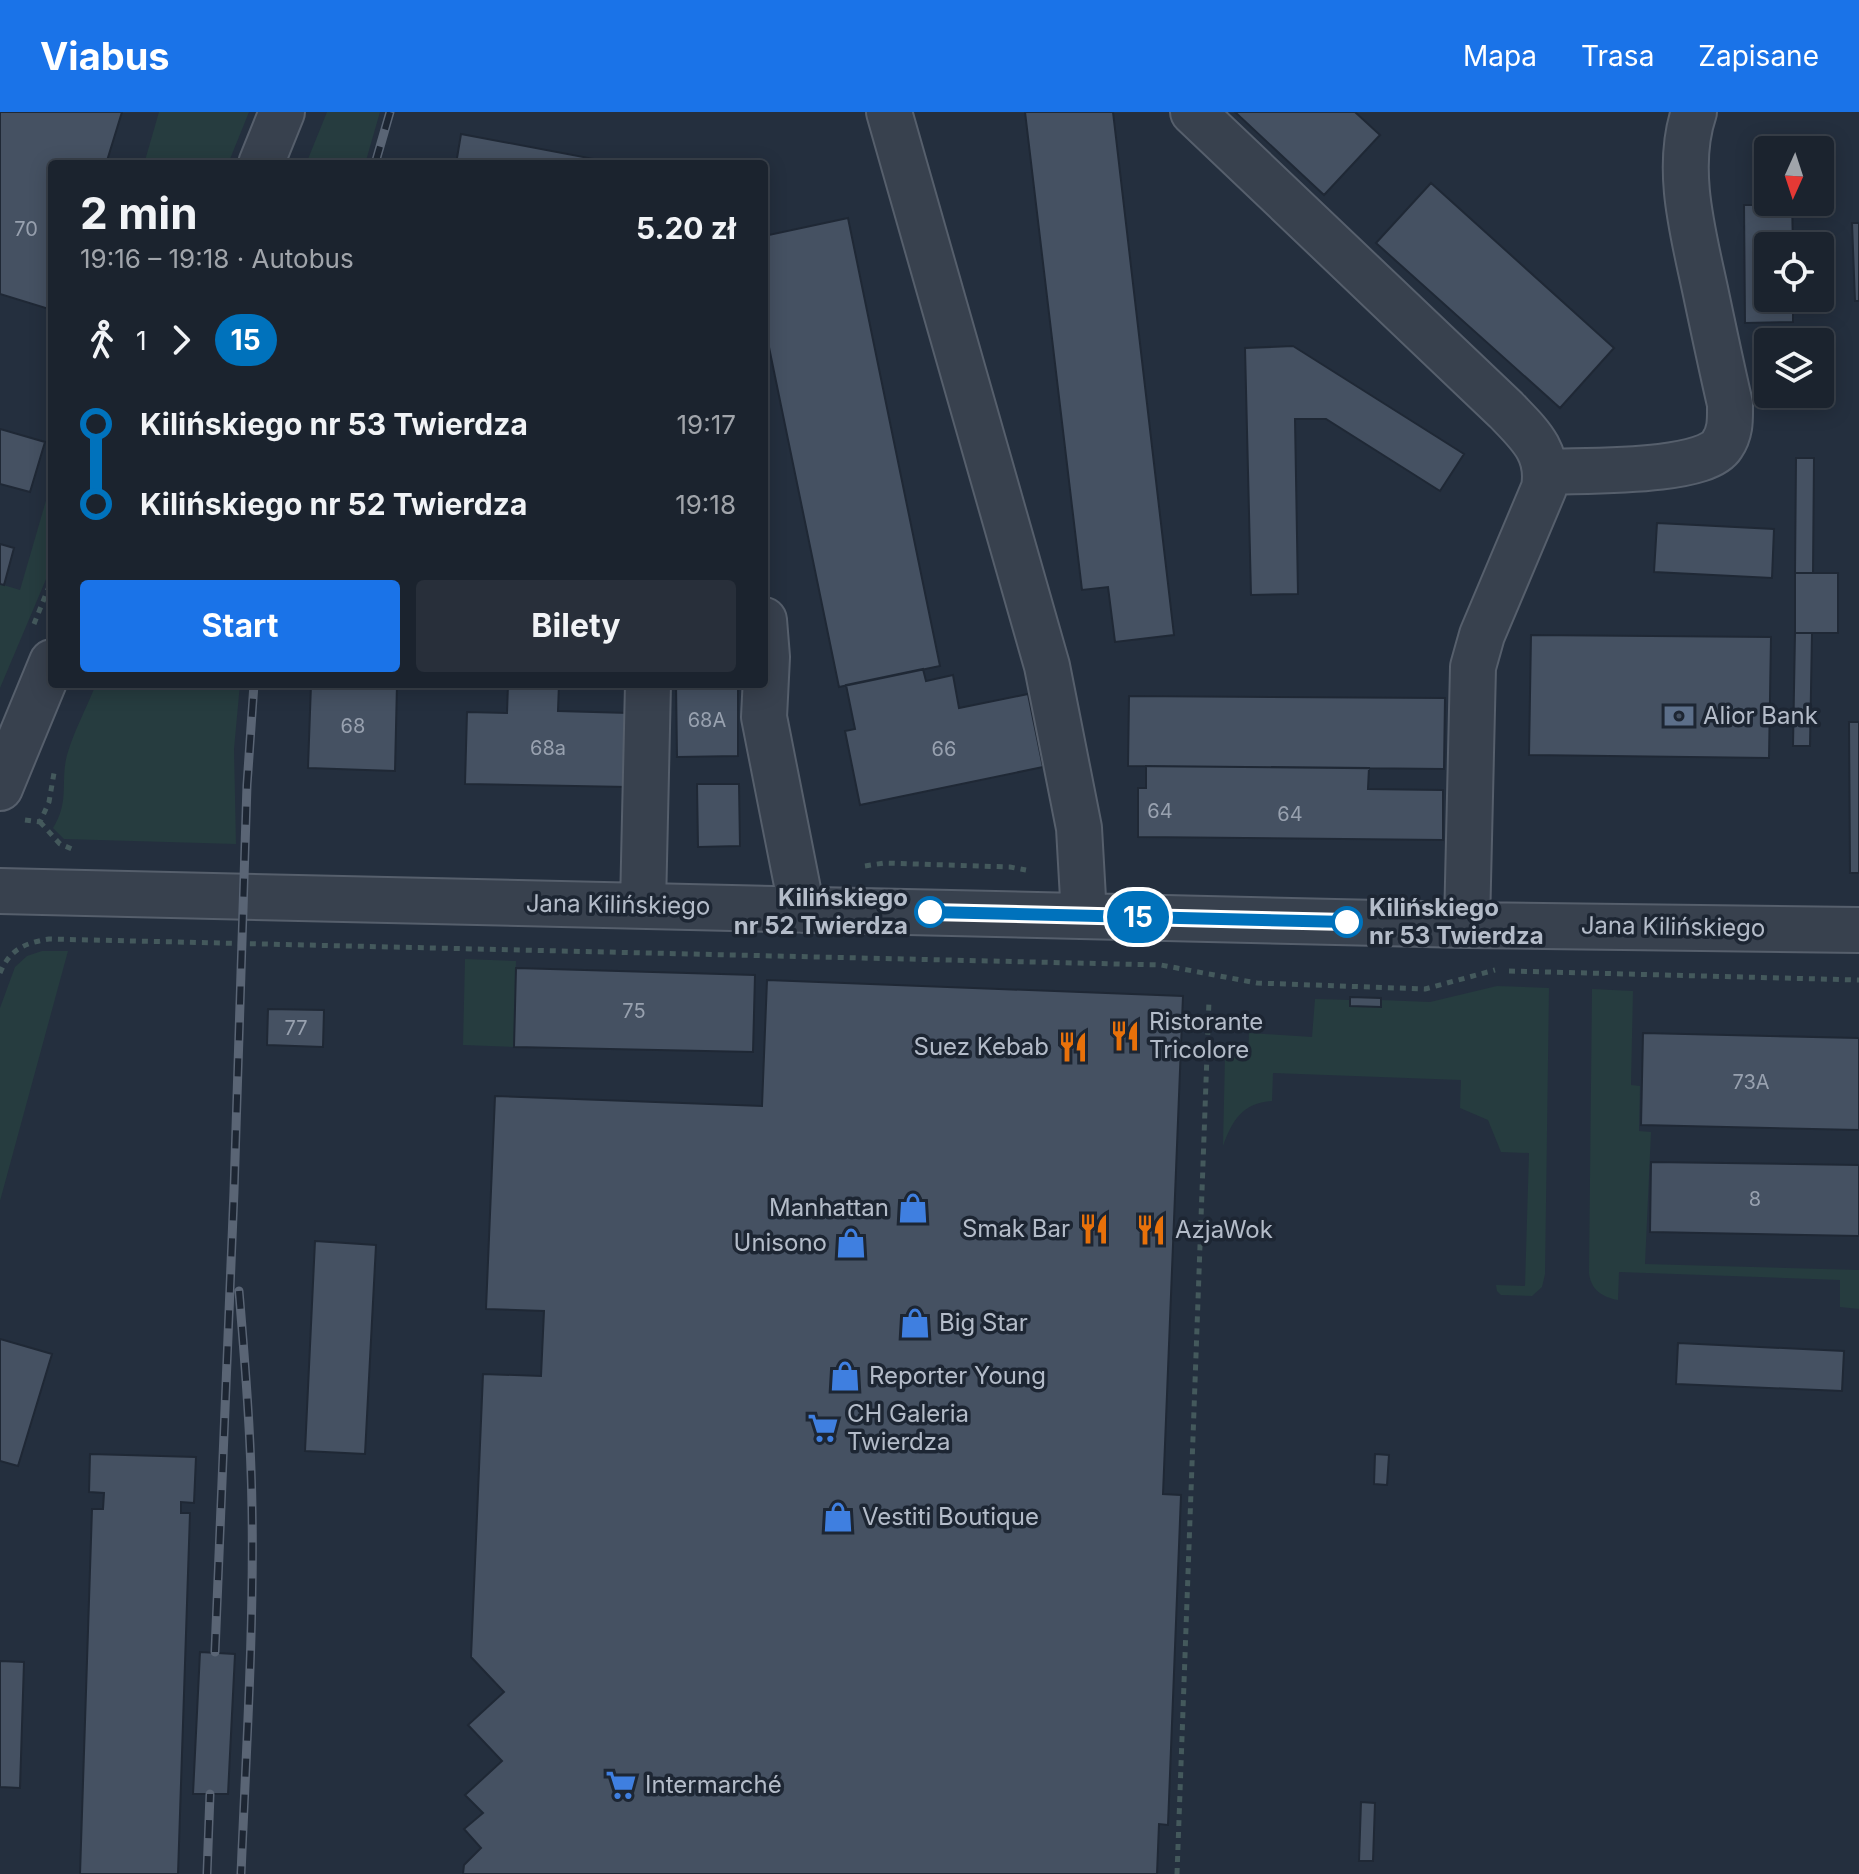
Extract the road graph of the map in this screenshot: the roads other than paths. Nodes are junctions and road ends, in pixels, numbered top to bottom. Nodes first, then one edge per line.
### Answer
1 (282, 112) edge
2 (889, 112) edge
3 (1193, 112) edge
4 (1694, 112) edge
5 (263, 160) edge
6 (1547, 472) junction
7 (48, 672) edge
8 (648, 688) edge
9 (765, 688) edge
10 (0, 788) edge
11 (0, 891) edge
12 (643, 906) junction
13 (802, 910) junction
14 (1084, 916) junction
15 (1467, 925) junction
16 (1859, 930) edge

1 - 5 street
2 - 14 street
3 - 6 street
4 - 6 street
6 - 15 street
7 - 10 street
8 - 12 street
9 - 13 street
11 - 12 street, Jana Kilińskiego
12 - 13 street, Jana Kilińskiego
13 - 14 street, Jana Kilińskiego
14 - 15 street, Jana Kilińskiego
15 - 16 street, Jana Kilińskiego

